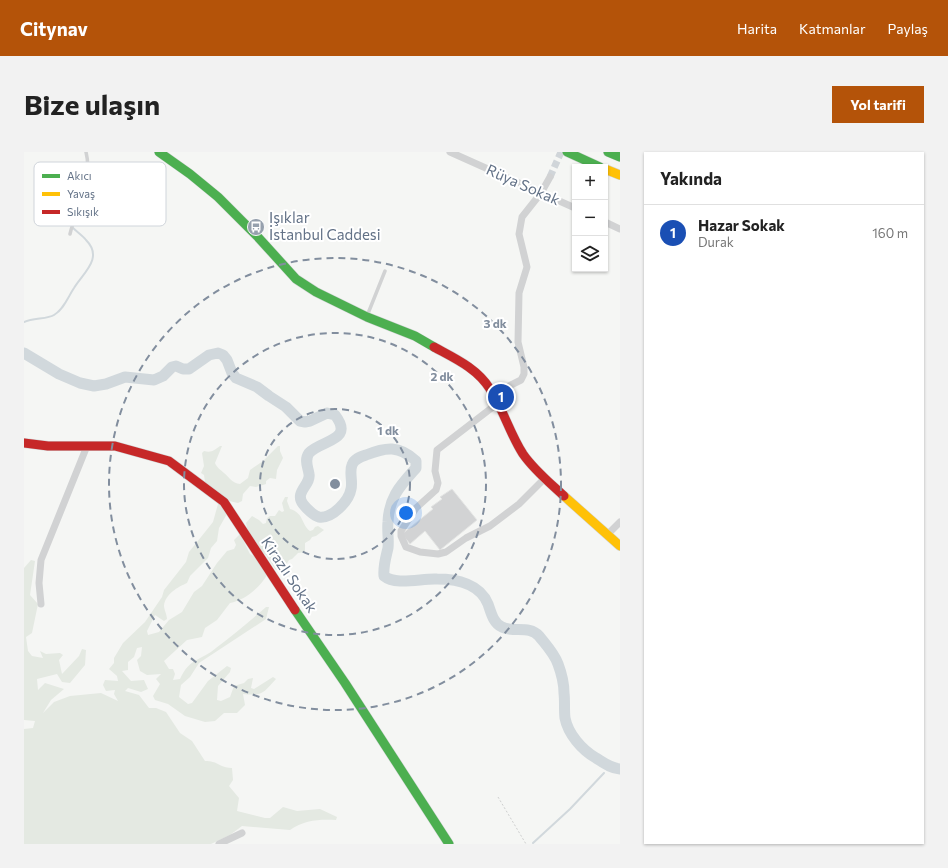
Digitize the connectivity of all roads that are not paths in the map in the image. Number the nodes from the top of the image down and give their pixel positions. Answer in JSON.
{"nodes":[{"id":1,"x":86,"y":152,"type":"edge"},
{"id":2,"x":159,"y":152,"type":"edge"},
{"id":3,"x":450,"y":152,"type":"edge"},
{"id":4,"x":567,"y":152,"type":"edge"},
{"id":5,"x":608,"y":152,"type":"edge"},
{"id":6,"x":620,"y":157,"type":"edge"},
{"id":7,"x":88,"y":162,"type":"edge"},
{"id":8,"x":593,"y":164,"type":"edge"},
{"id":9,"x":608,"y":170,"type":"edge"},
{"id":10,"x":620,"y":175,"type":"edge"},
{"id":11,"x":550,"y":177,"type":"tunnel mouth"},
{"id":12,"x":541,"y":192,"type":"junction"},
{"id":13,"x":572,"y":207,"type":"edge"},
{"id":14,"x":608,"y":223,"type":"edge"},
{"id":15,"x":72,"y":226,"type":"edge"},
{"id":16,"x":620,"y":229,"type":"edge"},
{"id":17,"x":70,"y":234,"type":"dead end"},
{"id":18,"x":385,"y":271,"type":"dead end"},
{"id":19,"x":367,"y":317,"type":"junction"},
{"id":20,"x":493,"y":394,"type":"junction"},
{"id":21,"x":498,"y":403,"type":"junction"},
{"id":22,"x":24,"y":443,"type":"edge"},
{"id":23,"x":87,"y":446,"type":"junction"},
{"id":24,"x":545,"y":478,"type":"junction"},
{"id":25,"x":620,"y":522,"type":"edge"},
{"id":26,"x":608,"y":534,"type":"junction"},
{"id":27,"x":620,"y":546,"type":"edge"},
{"id":28,"x":41,"y":604,"type":"dead end"},
{"id":29,"x":242,"y":832,"type":"dead end"},
{"id":30,"x":219,"y":844,"type":"edge"},
{"id":31,"x":449,"y":844,"type":"edge"}],
"edges":[{"from":1,"to":7,"type":"lane"},
{"from":2,"to":19,"type":"main road"},
{"from":3,"to":12,"type":"street","name":"Rüya Sokak"},
{"from":4,"to":8,"type":"main road"},
{"from":5,"to":6,"type":"main road"},
{"from":9,"to":10,"type":"main road"},
{"from":11,"to":12,"type":"street"},
{"from":12,"to":13,"type":"street","name":"Rüya Sokak"},
{"from":12,"to":20,"type":"street"},
{"from":14,"to":16,"type":"street"},
{"from":15,"to":17,"type":"lane"},
{"from":18,"to":19,"type":"lane"},
{"from":19,"to":20,"type":"main road"},
{"from":20,"to":21,"type":"main road"},
{"from":21,"to":24,"type":"main road"},
{"from":21,"to":24,"type":"street"},
{"from":22,"to":23,"type":"main road","name":"Kirazlı Sokak"},
{"from":23,"to":28,"type":"street"},
{"from":23,"to":31,"type":"main road","name":"Kirazlı Sokak"},
{"from":24,"to":26,"type":"main road"},
{"from":25,"to":26,"type":"street"},
{"from":26,"to":27,"type":"main road"},
{"from":29,"to":30,"type":"street"}]}
